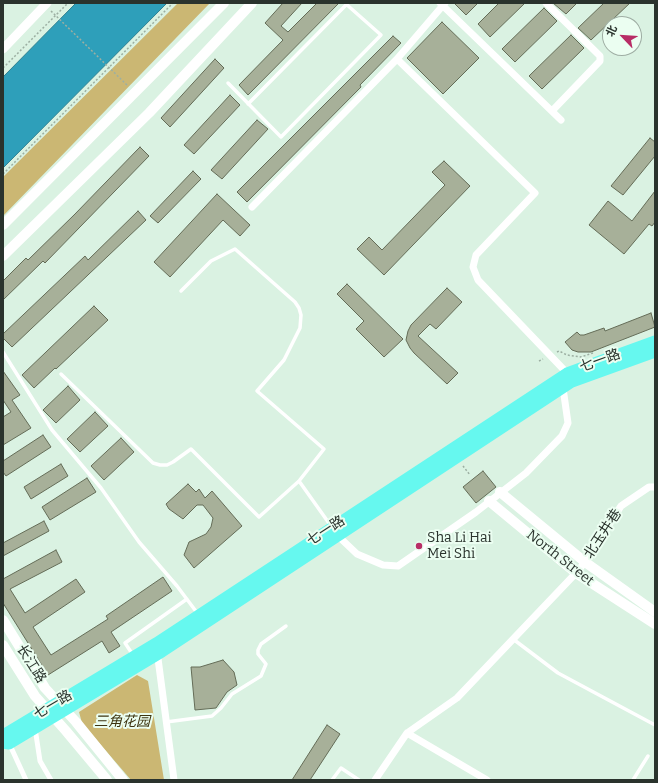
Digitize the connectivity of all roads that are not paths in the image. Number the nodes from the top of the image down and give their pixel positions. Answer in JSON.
{"nodes":[{"id":1,"x":47,"y":3,"type":"edge"},
{"id":2,"x":224,"y":3,"type":"edge"},
{"id":3,"x":252,"y":3,"type":"edge"},
{"id":4,"x":546,"y":3,"type":"edge"},
{"id":5,"x":347,"y":4,"type":"edge"},
{"id":6,"x":442,"y":4,"type":"edge"},
{"id":7,"x":3,"y":49,"type":"edge"},
{"id":8,"x":397,"y":59,"type":"junction"},
{"id":9,"x":228,"y":83,"type":"dead end"},
{"id":10,"x":248,"y":104,"type":"junction"},
{"id":11,"x":552,"y":111,"type":"junction"},
{"id":12,"x":561,"y":120,"type":"dead end"},
{"id":13,"x":252,"y":207,"type":"dead end"},
{"id":14,"x":3,"y":226,"type":"edge"},
{"id":15,"x":3,"y":256,"type":"edge"},
{"id":16,"x":181,"y":291,"type":"dead end"},
{"id":17,"x":655,"y":341,"type":"edge"},
{"id":18,"x":3,"y":352,"type":"edge"},
{"id":19,"x":655,"y":352,"type":"edge"},
{"id":20,"x":567,"y":373,"type":"junction"},
{"id":21,"x":61,"y":374,"type":"dead end"},
{"id":22,"x":563,"y":388,"type":"junction"},
{"id":23,"x":299,"y":481,"type":"junction"},
{"id":24,"x":655,"y":487,"type":"edge"},
{"id":25,"x":500,"y":492,"type":"junction"},
{"id":26,"x":489,"y":501,"type":"junction"},
{"id":27,"x":332,"y":527,"type":"junction"},
{"id":28,"x":338,"y":536,"type":"junction"},
{"id":29,"x":585,"y":562,"type":"junction"},
{"id":30,"x":576,"y":573,"type":"junction"},
{"id":31,"x":187,"y":600,"type":"junction"},
{"id":32,"x":655,"y":612,"type":"edge"},
{"id":33,"x":199,"y":615,"type":"junction"},
{"id":34,"x":3,"y":620,"type":"edge"},
{"id":35,"x":655,"y":624,"type":"edge"},
{"id":36,"x":286,"y":626,"type":"dead end"},
{"id":37,"x":513,"y":639,"type":"junction"},
{"id":38,"x":156,"y":643,"type":"junction"},
{"id":39,"x":3,"y":645,"type":"edge"},
{"id":40,"x":158,"y":654,"type":"junction"},
{"id":41,"x":134,"y":656,"type":"junction"},
{"id":42,"x":62,"y":706,"type":"junction"},
{"id":43,"x":50,"y":713,"type":"junction"},
{"id":44,"x":166,"y":722,"type":"junction"},
{"id":45,"x":655,"y":725,"type":"edge"},
{"id":46,"x":35,"y":728,"type":"junction"},
{"id":47,"x":407,"y":733,"type":"junction"},
{"id":48,"x":4,"y":738,"type":"edge"},
{"id":49,"x":648,"y":756,"type":"dead end"},
{"id":50,"x":26,"y":780,"type":"edge"},
{"id":51,"x":51,"y":780,"type":"edge"},
{"id":52,"x":107,"y":780,"type":"edge"},
{"id":53,"x":124,"y":780,"type":"edge"},
{"id":54,"x":174,"y":780,"type":"edge"},
{"id":55,"x":332,"y":780,"type":"edge"},
{"id":56,"x":359,"y":780,"type":"edge"},
{"id":57,"x":375,"y":780,"type":"edge"},
{"id":58,"x":486,"y":780,"type":"edge"},
{"id":59,"x":633,"y":780,"type":"edge"}],
"edges":[{"from":1,"to":7,"type":"street"},
{"from":2,"to":14,"type":"main road"},
{"from":3,"to":15,"type":"main road"},
{"from":4,"to":11,"type":"street"},
{"from":5,"to":10,"type":"lane"},
{"from":5,"to":10,"type":"lane"},
{"from":6,"to":8,"type":"street"},
{"from":6,"to":11,"type":"street"},
{"from":8,"to":13,"type":"street"},
{"from":8,"to":20,"type":"street"},
{"from":9,"to":10,"type":"lane"},
{"from":11,"to":12,"type":"street"},
{"from":16,"to":23,"type":"lane"},
{"from":17,"to":20,"type":"main road","name":"七一路"},
{"from":18,"to":31,"type":"lane"},
{"from":19,"to":22,"type":"main road","name":"七一路"},
{"from":20,"to":27,"type":"main road","name":"七一路"},
{"from":21,"to":23,"type":"lane"},
{"from":22,"to":25,"type":"street"},
{"from":22,"to":28,"type":"main road","name":"七一路"},
{"from":23,"to":27,"type":"lane"},
{"from":24,"to":29,"type":"street","name":"北玉井巷"},
{"from":25,"to":26,"type":"street"},
{"from":25,"to":29,"type":"main road"},
{"from":26,"to":28,"type":"street"},
{"from":26,"to":30,"type":"main road","name":"North Street"},
{"from":27,"to":28,"type":"street"},
{"from":27,"to":33,"type":"main road","name":"七一路"},
{"from":28,"to":40,"type":"main road","name":"七一路"},
{"from":29,"to":30,"type":"street","name":"北玉井巷"},
{"from":29,"to":32,"type":"main road"},
{"from":30,"to":35,"type":"main road","name":"North Street"},
{"from":30,"to":37,"type":"street","name":"北玉井巷"},
{"from":31,"to":33,"type":"lane"},
{"from":31,"to":41,"type":"lane"},
{"from":33,"to":38,"type":"main road","name":"七一路"},
{"from":34,"to":42,"type":"main road","name":"长江路"},
{"from":36,"to":44,"type":"lane"},
{"from":37,"to":45,"type":"lane"},
{"from":37,"to":47,"type":"street","name":"北玉井巷"},
{"from":38,"to":40,"type":"street"},
{"from":38,"to":41,"type":"main road","name":"七一路"},
{"from":39,"to":43,"type":"main road","name":"长江路"},
{"from":40,"to":42,"type":"main road","name":"七一路"},
{"from":40,"to":44,"type":"street"},
{"from":41,"to":42,"type":"main road","name":"七一路"},
{"from":42,"to":43,"type":"main road","name":"七一路"},
{"from":42,"to":53,"type":"main road","name":"长江路"},
{"from":43,"to":46,"type":"main road","name":"七一路"},
{"from":43,"to":48,"type":"main road","name":"七一路"},
{"from":43,"to":52,"type":"main road","name":"长江路"},
{"from":44,"to":54,"type":"street"},
{"from":46,"to":48,"type":"main road","name":"七一路"},
{"from":46,"to":51,"type":"street"},
{"from":47,"to":57,"type":"street"},
{"from":47,"to":58,"type":"street"},
{"from":48,"to":50,"type":"street"},
{"from":49,"to":59,"type":"lane"},
{"from":55,"to":56,"type":"lane"}]}
